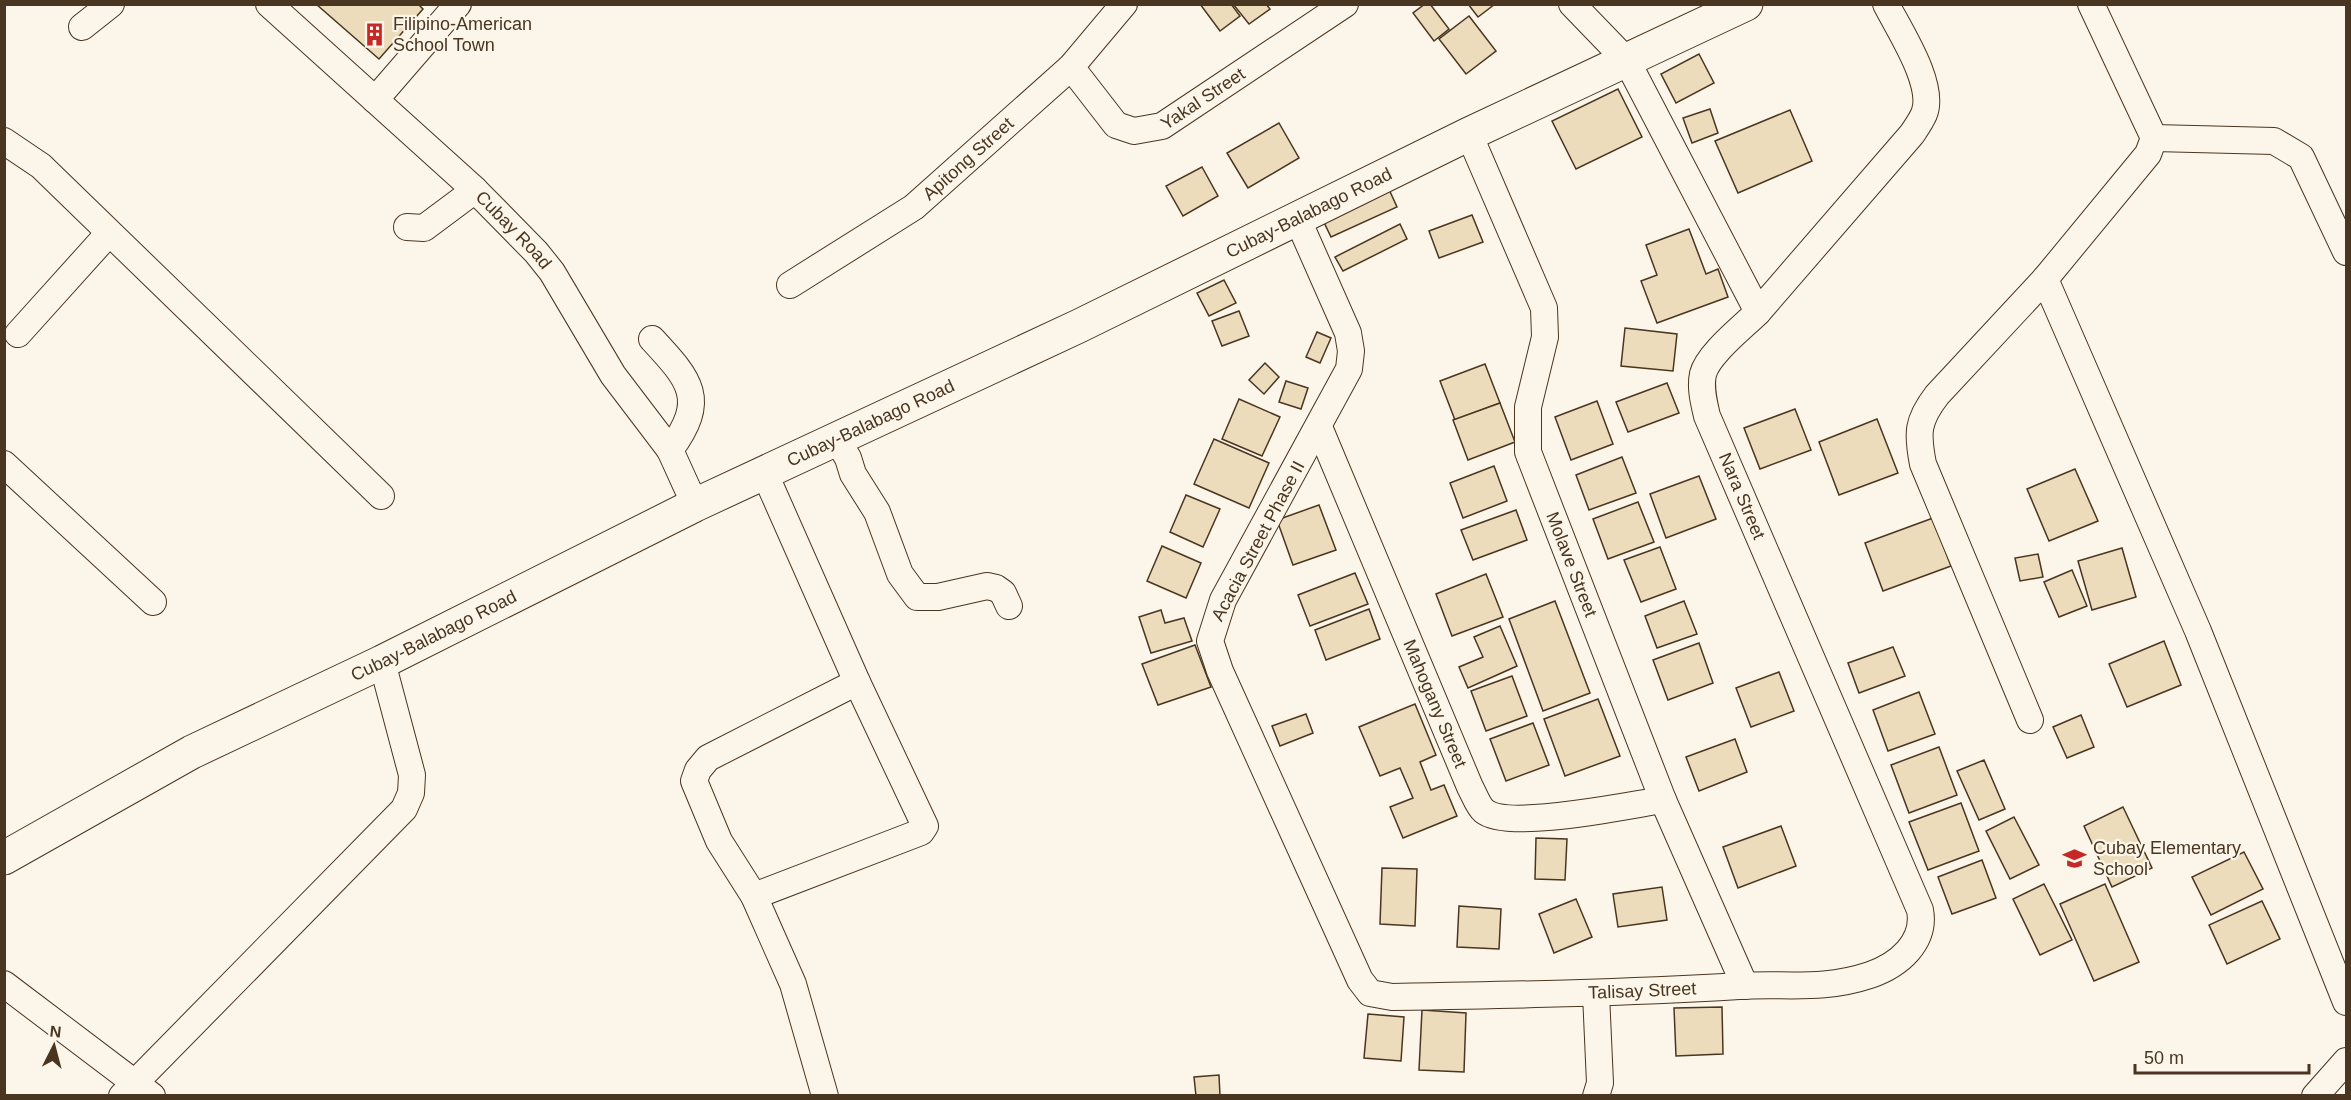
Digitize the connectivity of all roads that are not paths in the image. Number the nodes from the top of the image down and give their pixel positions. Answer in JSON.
{"nodes":[{"id":1,"x":111,"y":4,"type":"edge"},
{"id":2,"x":269,"y":4,"type":"edge"},
{"id":3,"x":458,"y":4,"type":"edge"},
{"id":4,"x":1124,"y":4,"type":"edge"},
{"id":5,"x":1345,"y":4,"type":"edge"},
{"id":6,"x":1572,"y":4,"type":"edge"},
{"id":7,"x":1746,"y":4,"type":"edge"},
{"id":8,"x":1886,"y":4,"type":"edge"},
{"id":9,"x":2091,"y":4,"type":"edge"},
{"id":10,"x":82,"y":27,"type":"dead end"},
{"id":11,"x":1627,"y":61,"type":"junction"},
{"id":12,"x":1071,"y":67,"type":"junction"},
{"id":13,"x":375,"y":100,"type":"junction"},
{"id":14,"x":1470,"y":134,"type":"junction"},
{"id":15,"x":2154,"y":138,"type":"junction"},
{"id":16,"x":4,"y":141,"type":"edge"},
{"id":17,"x":475,"y":190,"type":"junction"},
{"id":18,"x":1298,"y":220,"type":"junction"},
{"id":19,"x":407,"y":226,"type":"dead end"},
{"id":20,"x":109,"y":233,"type":"junction"},
{"id":21,"x":2346,"y":252,"type":"edge"},
{"id":22,"x":2045,"y":279,"type":"junction"},
{"id":23,"x":790,"y":285,"type":"dead end"},
{"id":24,"x":1758,"y":312,"type":"junction"},
{"id":25,"x":18,"y":334,"type":"dead end"},
{"id":26,"x":652,"y":339,"type":"dead end"},
{"id":27,"x":1319,"y":427,"type":"junction"},
{"id":28,"x":836,"y":438,"type":"junction"},
{"id":29,"x":670,"y":450,"type":"junction"},
{"id":30,"x":4,"y":464,"type":"edge"},
{"id":31,"x":765,"y":474,"type":"junction"},
{"id":32,"x":381,"y":496,"type":"dead end"},
{"id":33,"x":695,"y":505,"type":"junction"},
{"id":34,"x":153,"y":602,"type":"dead end"},
{"id":35,"x":1009,"y":606,"type":"dead end"},
{"id":36,"x":382,"y":662,"type":"junction"},
{"id":37,"x":857,"y":682,"type":"junction"},
{"id":38,"x":2030,"y":720,"type":"dead end"},
{"id":39,"x":1663,"y":800,"type":"junction"},
{"id":40,"x":4,"y":858,"type":"edge"},
{"id":41,"x":754,"y":896,"type":"junction"},
{"id":42,"x":1910,"y":951,"type":"joint"},
{"id":43,"x":1745,"y":986,"type":"junction"},
{"id":44,"x":6,"y":988,"type":"edge"},
{"id":45,"x":1370,"y":993,"type":"joint"},
{"id":46,"x":1596,"y":994,"type":"junction"},
{"id":47,"x":2346,"y":1002,"type":"edge"},
{"id":48,"x":2346,"y":1060,"type":"edge"},
{"id":49,"x":136,"y":1091,"type":"edge"},
{"id":50,"x":825,"y":1095,"type":"edge"},
{"id":51,"x":1596,"y":1095,"type":"edge"},
{"id":52,"x":2314,"y":1095,"type":"edge"}],
"edges":[{"from":1,"to":10,"type":"street"},
{"from":2,"to":13,"type":"street","name":"Cubay Road"},
{"from":3,"to":13,"type":"street"},
{"from":4,"to":12,"type":"street","name":"Apitong Street"},
{"from":5,"to":12,"type":"street","name":"Yakal Street"},
{"from":6,"to":11,"type":"street"},
{"from":7,"to":11,"type":"main road","name":"Cubay-Balabago Road"},
{"from":8,"to":24,"type":"street","name":"Nara Street"},
{"from":9,"to":15,"type":"street"},
{"from":11,"to":14,"type":"main road","name":"Cubay-Balabago Road"},
{"from":11,"to":24,"type":"street"},
{"from":12,"to":23,"type":"street","name":"Apitong Street"},
{"from":13,"to":17,"type":"street","name":"Cubay Road"},
{"from":14,"to":18,"type":"main road","name":"Cubay-Balabago Road"},
{"from":14,"to":39,"type":"street","name":"Molave Street"},
{"from":15,"to":21,"type":"street"},
{"from":15,"to":22,"type":"street"},
{"from":16,"to":20,"type":"street"},
{"from":17,"to":19,"type":"street"},
{"from":17,"to":29,"type":"street","name":"Cubay Road"},
{"from":18,"to":27,"type":"street","name":"Acacia Street Phase II"},
{"from":18,"to":28,"type":"main road","name":"Cubay-Balabago Road"},
{"from":20,"to":25,"type":"street"},
{"from":20,"to":32,"type":"street"},
{"from":22,"to":38,"type":"street"},
{"from":22,"to":47,"type":"street"},
{"from":24,"to":42,"type":"street","name":"Nara Street"},
{"from":26,"to":29,"type":"street"},
{"from":27,"to":39,"type":"street","name":"Mahogany Street"},
{"from":27,"to":45,"type":"street","name":"Acacia Street Phase II"},
{"from":28,"to":31,"type":"main road","name":"Cubay-Balabago Road"},
{"from":28,"to":35,"type":"street"},
{"from":29,"to":33,"type":"street","name":"Cubay Road"},
{"from":30,"to":34,"type":"street"},
{"from":31,"to":33,"type":"main road","name":"Cubay-Balabago Road"},
{"from":31,"to":37,"type":"street"},
{"from":33,"to":36,"type":"main road","name":"Cubay-Balabago Road"},
{"from":36,"to":40,"type":"main road","name":"Cubay-Balabago Road"},
{"from":36,"to":49,"type":"street"},
{"from":37,"to":41,"type":"street"},
{"from":37,"to":41,"type":"street"},
{"from":39,"to":43,"type":"street","name":"Molave Street"},
{"from":41,"to":50,"type":"street"},
{"from":42,"to":43,"type":"street","name":"Talisay Street"},
{"from":43,"to":46,"type":"street","name":"Talisay Street"},
{"from":44,"to":49,"type":"street"},
{"from":45,"to":46,"type":"street","name":"Talisay Street"},
{"from":46,"to":51,"type":"street"},
{"from":48,"to":52,"type":"street"}]}
